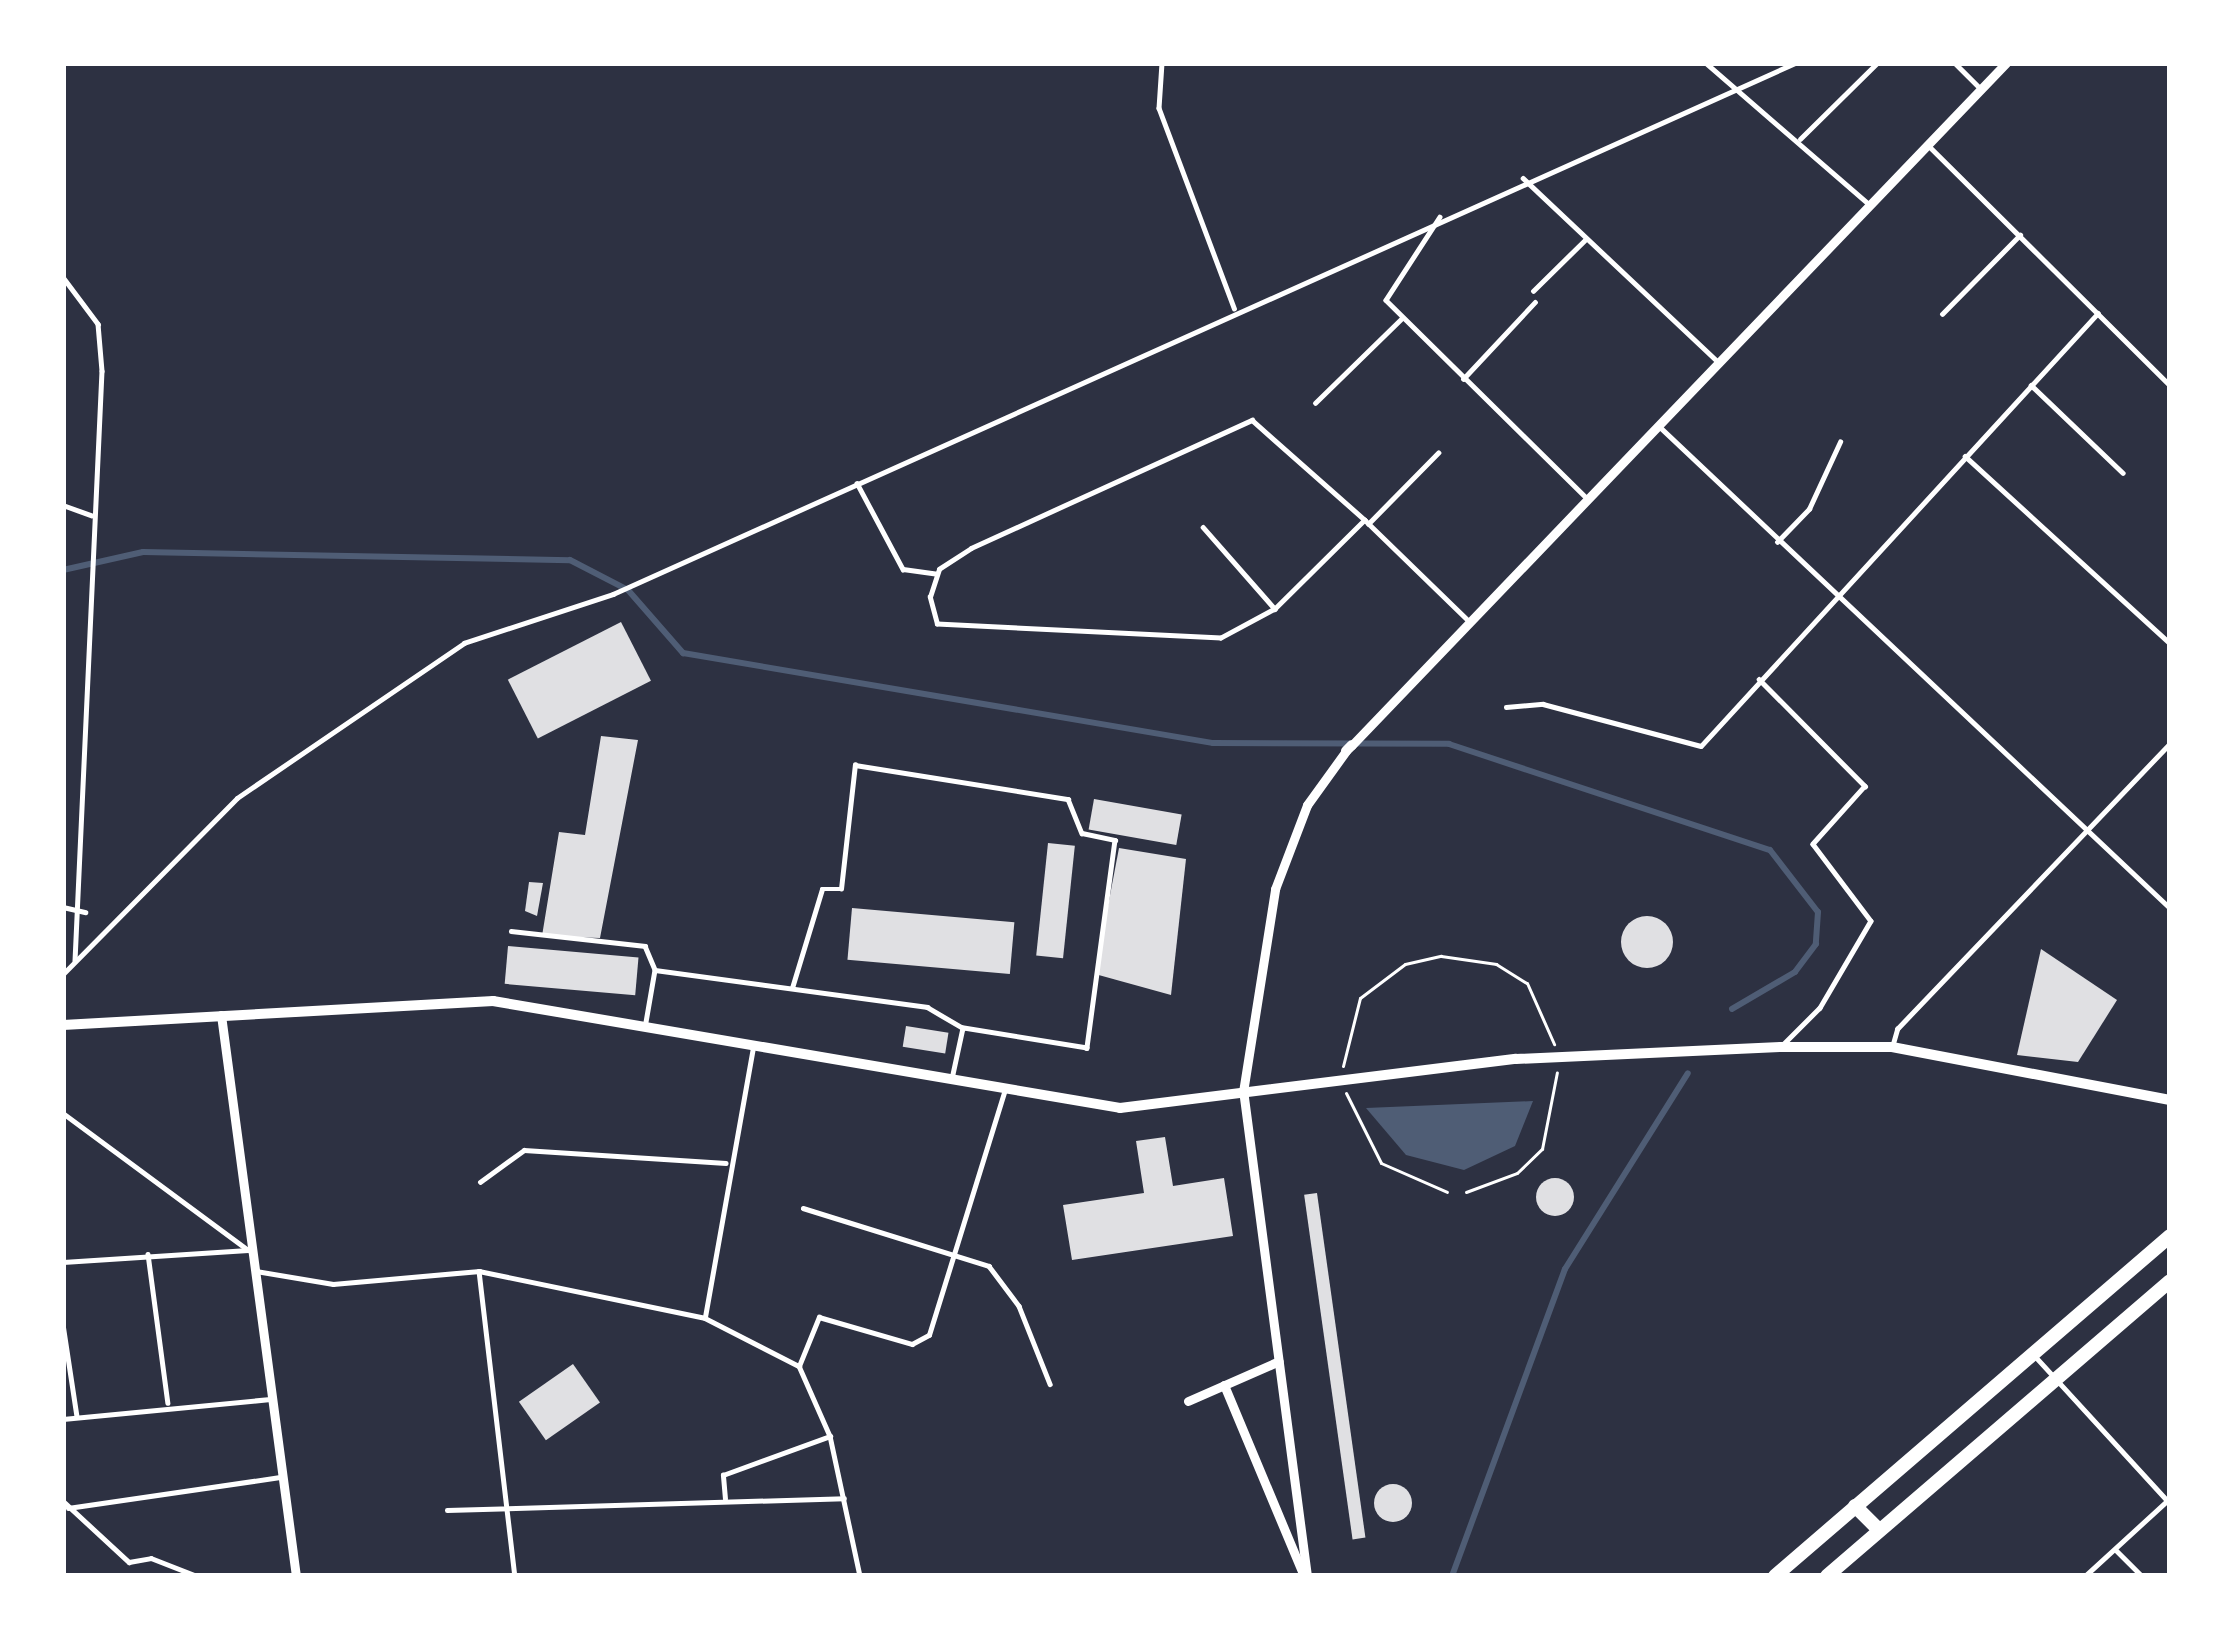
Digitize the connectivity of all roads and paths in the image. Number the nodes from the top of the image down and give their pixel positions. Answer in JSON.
{"nodes":[{"id":1,"x":1162,"y":63,"type":"edge"},
{"id":2,"x":1706,"y":63,"type":"edge"},
{"id":3,"x":1796,"y":63,"type":"edge"},
{"id":4,"x":1877,"y":63,"type":"edge"},
{"id":5,"x":1955,"y":63,"type":"edge"},
{"id":6,"x":2006,"y":63,"type":"edge"},
{"id":7,"x":1981,"y":88,"type":"junction"},
{"id":8,"x":1733,"y":89,"type":"junction"},
{"id":9,"x":1798,"y":140,"type":"junction"},
{"id":10,"x":1928,"y":144,"type":"junction"},
{"id":11,"x":1523,"y":178,"type":"junction"},
{"id":12,"x":1869,"y":205,"type":"junction"},
{"id":13,"x":1443,"y":213,"type":"junction"},
{"id":14,"x":2020,"y":235,"type":"junction"},
{"id":15,"x":1586,"y":239,"type":"junction"},
{"id":16,"x":63,"y":277,"type":"edge"},
{"id":17,"x":1534,"y":291,"type":"dead end"},
{"id":18,"x":1535,"y":302,"type":"dead end"},
{"id":19,"x":1234,"y":308,"type":"junction"},
{"id":20,"x":2098,"y":313,"type":"junction"},
{"id":21,"x":1942,"y":314,"type":"dead end"},
{"id":22,"x":1400,"y":319,"type":"junction"},
{"id":23,"x":1720,"y":363,"type":"junction"},
{"id":24,"x":1463,"y":379,"type":"junction"},
{"id":25,"x":2032,"y":385,"type":"junction"},
{"id":26,"x":2170,"y":385,"type":"edge"},
{"id":27,"x":1315,"y":403,"type":"dead end"},
{"id":28,"x":1661,"y":428,"type":"junction"},
{"id":29,"x":1840,"y":442,"type":"dead end"},
{"id":30,"x":1438,"y":453,"type":"dead end"},
{"id":31,"x":1965,"y":456,"type":"junction"},
{"id":32,"x":2123,"y":473,"type":"dead end"},
{"id":33,"x":857,"y":483,"type":"junction"},
{"id":34,"x":1590,"y":501,"type":"junction"},
{"id":35,"x":63,"y":505,"type":"edge"},
{"id":36,"x":92,"y":515,"type":"junction"},
{"id":37,"x":1366,"y":522,"type":"junction"},
{"id":38,"x":1203,"y":527,"type":"dead end"},
{"id":39,"x":1778,"y":542,"type":"junction"},
{"id":40,"x":937,"y":574,"type":"junction"},
{"id":41,"x":1833,"y":596,"type":"junction"},
{"id":42,"x":1275,"y":609,"type":"junction"},
{"id":43,"x":1472,"y":623,"type":"junction"},
{"id":44,"x":2170,"y":644,"type":"edge"},
{"id":45,"x":1759,"y":679,"type":"junction"},
{"id":46,"x":1506,"y":707,"type":"dead end"},
{"id":47,"x":2170,"y":742,"type":"edge"},
{"id":48,"x":2089,"y":831,"type":"junction"},
{"id":49,"x":63,"y":908,"type":"edge"},
{"id":50,"x":2170,"y":908,"type":"edge"},
{"id":51,"x":85,"y":912,"type":"junction"},
{"id":52,"x":511,"y":931,"type":"dead end"},
{"id":53,"x":74,"y":964,"type":"junction"},
{"id":54,"x":655,"y":970,"type":"junction"},
{"id":55,"x":63,"y":974,"type":"edge"},
{"id":56,"x":792,"y":988,"type":"junction"},
{"id":57,"x":221,"y":1015,"type":"junction"},
{"id":58,"x":646,"y":1023,"type":"junction"},
{"id":59,"x":63,"y":1025,"type":"edge"},
{"id":60,"x":963,"y":1028,"type":"junction"},
{"id":61,"x":753,"y":1046,"type":"junction"},
{"id":62,"x":1781,"y":1047,"type":"junction"},
{"id":63,"x":1892,"y":1047,"type":"junction"},
{"id":64,"x":952,"y":1079,"type":"junction"},
{"id":65,"x":1005,"y":1089,"type":"junction"},
{"id":66,"x":1243,"y":1092,"type":"junction"},
{"id":67,"x":2170,"y":1100,"type":"edge"},
{"id":68,"x":63,"y":1113,"type":"edge"},
{"id":69,"x":726,"y":1163,"type":"junction"},
{"id":70,"x":480,"y":1182,"type":"dead end"},
{"id":71,"x":803,"y":1208,"type":"dead end"},
{"id":72,"x":2170,"y":1236,"type":"edge"},
{"id":73,"x":248,"y":1250,"type":"junction"},
{"id":74,"x":954,"y":1250,"type":"junction"},
{"id":75,"x":148,"y":1254,"type":"junction"},
{"id":76,"x":63,"y":1262,"type":"edge"},
{"id":77,"x":251,"y":1270,"type":"junction"},
{"id":78,"x":479,"y":1270,"type":"junction"},
{"id":79,"x":2170,"y":1281,"type":"edge"},
{"id":80,"x":705,"y":1318,"type":"junction"},
{"id":81,"x":63,"y":1324,"type":"edge"},
{"id":82,"x":2033,"y":1354,"type":"junction"},
{"id":83,"x":1279,"y":1361,"type":"junction"},
{"id":84,"x":799,"y":1366,"type":"junction"},
{"id":85,"x":2055,"y":1378,"type":"junction"},
{"id":86,"x":1050,"y":1384,"type":"dead end"},
{"id":87,"x":1224,"y":1385,"type":"junction"},
{"id":88,"x":270,"y":1399,"type":"junction"},
{"id":89,"x":1188,"y":1401,"type":"dead end"},
{"id":90,"x":168,"y":1406,"type":"junction"},
{"id":91,"x":77,"y":1417,"type":"junction"},
{"id":92,"x":63,"y":1419,"type":"edge"},
{"id":93,"x":830,"y":1436,"type":"junction"},
{"id":94,"x":280,"y":1477,"type":"junction"},
{"id":95,"x":844,"y":1498,"type":"junction"},
{"id":96,"x":2169,"y":1500,"type":"edge"},
{"id":97,"x":63,"y":1501,"type":"edge"},
{"id":98,"x":725,"y":1502,"type":"junction"},
{"id":99,"x":1855,"y":1506,"type":"junction"},
{"id":100,"x":68,"y":1508,"type":"junction"},
{"id":101,"x":505,"y":1509,"type":"junction"},
{"id":102,"x":447,"y":1510,"type":"dead end"},
{"id":103,"x":1880,"y":1530,"type":"junction"},
{"id":104,"x":2116,"y":1550,"type":"junction"},
{"id":105,"x":197,"y":1576,"type":"edge"},
{"id":106,"x":296,"y":1576,"type":"edge"},
{"id":107,"x":514,"y":1576,"type":"edge"},
{"id":108,"x":860,"y":1576,"type":"edge"},
{"id":109,"x":1306,"y":1576,"type":"edge"},
{"id":110,"x":1775,"y":1576,"type":"edge"},
{"id":111,"x":1827,"y":1576,"type":"edge"},
{"id":112,"x":2085,"y":1576,"type":"edge"},
{"id":113,"x":2142,"y":1576,"type":"edge"}],
"edges":[{"from":1,"to":19,"type":"lane"},
{"from":2,"to":8,"type":"lane"},
{"from":3,"to":8,"type":"lane"},
{"from":4,"to":9,"type":"lane"},
{"from":5,"to":7,"type":"lane"},
{"from":6,"to":7,"type":"street"},
{"from":7,"to":10,"type":"street"},
{"from":8,"to":9,"type":"lane"},
{"from":8,"to":11,"type":"lane"},
{"from":9,"to":12,"type":"lane"},
{"from":10,"to":12,"type":"street"},
{"from":10,"to":14,"type":"lane"},
{"from":11,"to":13,"type":"lane"},
{"from":11,"to":15,"type":"lane"},
{"from":12,"to":23,"type":"street"},
{"from":13,"to":19,"type":"lane"},
{"from":13,"to":22,"type":"lane"},
{"from":14,"to":20,"type":"lane"},
{"from":14,"to":21,"type":"lane"},
{"from":15,"to":17,"type":"lane"},
{"from":15,"to":23,"type":"lane"},
{"from":16,"to":36,"type":"lane"},
{"from":18,"to":24,"type":"lane"},
{"from":19,"to":33,"type":"lane"},
{"from":20,"to":25,"type":"lane"},
{"from":20,"to":26,"type":"lane"},
{"from":22,"to":24,"type":"lane"},
{"from":22,"to":27,"type":"lane"},
{"from":23,"to":28,"type":"street"},
{"from":24,"to":34,"type":"lane"},
{"from":25,"to":31,"type":"lane"},
{"from":25,"to":32,"type":"lane"},
{"from":28,"to":34,"type":"street"},
{"from":28,"to":39,"type":"lane"},
{"from":29,"to":39,"type":"lane"},
{"from":30,"to":37,"type":"lane"},
{"from":31,"to":41,"type":"lane"},
{"from":31,"to":44,"type":"lane"},
{"from":33,"to":40,"type":"lane"},
{"from":33,"to":53,"type":"lane"},
{"from":34,"to":43,"type":"street"},
{"from":35,"to":36,"type":"lane"},
{"from":36,"to":51,"type":"lane"},
{"from":37,"to":40,"type":"lane"},
{"from":37,"to":42,"type":"lane"},
{"from":37,"to":43,"type":"lane"},
{"from":38,"to":42,"type":"lane"},
{"from":39,"to":41,"type":"lane"},
{"from":40,"to":42,"type":"lane"},
{"from":41,"to":45,"type":"lane"},
{"from":41,"to":48,"type":"lane"},
{"from":43,"to":66,"type":"street"},
{"from":45,"to":46,"type":"lane"},
{"from":45,"to":62,"type":"lane"},
{"from":47,"to":48,"type":"lane"},
{"from":48,"to":50,"type":"lane"},
{"from":48,"to":63,"type":"lane"},
{"from":49,"to":51,"type":"lane"},
{"from":51,"to":53,"type":"lane"},
{"from":52,"to":54,"type":"lane"},
{"from":53,"to":55,"type":"lane"},
{"from":54,"to":56,"type":"lane"},
{"from":54,"to":58,"type":"lane"},
{"from":56,"to":60,"type":"lane"},
{"from":56,"to":60,"type":"lane"},
{"from":57,"to":58,"type":"street"},
{"from":57,"to":59,"type":"street"},
{"from":57,"to":73,"type":"street"},
{"from":58,"to":61,"type":"street"},
{"from":60,"to":64,"type":"lane"},
{"from":61,"to":64,"type":"street"},
{"from":61,"to":69,"type":"lane"},
{"from":62,"to":63,"type":"street"},
{"from":62,"to":66,"type":"street"},
{"from":63,"to":67,"type":"street"},
{"from":64,"to":65,"type":"street"},
{"from":65,"to":66,"type":"street"},
{"from":65,"to":74,"type":"lane"},
{"from":66,"to":83,"type":"street"},
{"from":68,"to":73,"type":"lane"},
{"from":69,"to":70,"type":"lane"},
{"from":69,"to":80,"type":"lane"},
{"from":71,"to":74,"type":"lane"},
{"from":72,"to":82,"type":"main road"},
{"from":73,"to":75,"type":"lane"},
{"from":73,"to":77,"type":"street"},
{"from":74,"to":84,"type":"lane"},
{"from":74,"to":86,"type":"lane"},
{"from":75,"to":76,"type":"lane"},
{"from":75,"to":90,"type":"lane"},
{"from":77,"to":78,"type":"lane"},
{"from":77,"to":88,"type":"street"},
{"from":78,"to":80,"type":"lane"},
{"from":78,"to":101,"type":"lane"},
{"from":79,"to":85,"type":"main road"},
{"from":80,"to":84,"type":"lane"},
{"from":81,"to":91,"type":"lane"},
{"from":82,"to":85,"type":"lane"},
{"from":82,"to":99,"type":"main road"},
{"from":83,"to":87,"type":"street"},
{"from":83,"to":109,"type":"street"},
{"from":84,"to":93,"type":"lane"},
{"from":85,"to":96,"type":"lane"},
{"from":85,"to":103,"type":"main road"},
{"from":87,"to":89,"type":"street"},
{"from":87,"to":109,"type":"street"},
{"from":88,"to":90,"type":"lane"},
{"from":88,"to":94,"type":"street"},
{"from":90,"to":91,"type":"lane"},
{"from":91,"to":92,"type":"lane"},
{"from":93,"to":95,"type":"lane"},
{"from":93,"to":98,"type":"lane"},
{"from":94,"to":100,"type":"lane"},
{"from":94,"to":106,"type":"street"},
{"from":95,"to":98,"type":"lane"},
{"from":95,"to":108,"type":"lane"},
{"from":96,"to":104,"type":"lane"},
{"from":97,"to":100,"type":"lane"},
{"from":98,"to":101,"type":"lane"},
{"from":99,"to":103,"type":"main road"},
{"from":99,"to":110,"type":"main road"},
{"from":100,"to":105,"type":"lane"},
{"from":101,"to":102,"type":"lane"},
{"from":101,"to":107,"type":"lane"},
{"from":103,"to":111,"type":"main road"},
{"from":104,"to":112,"type":"lane"},
{"from":104,"to":113,"type":"lane"}]}
